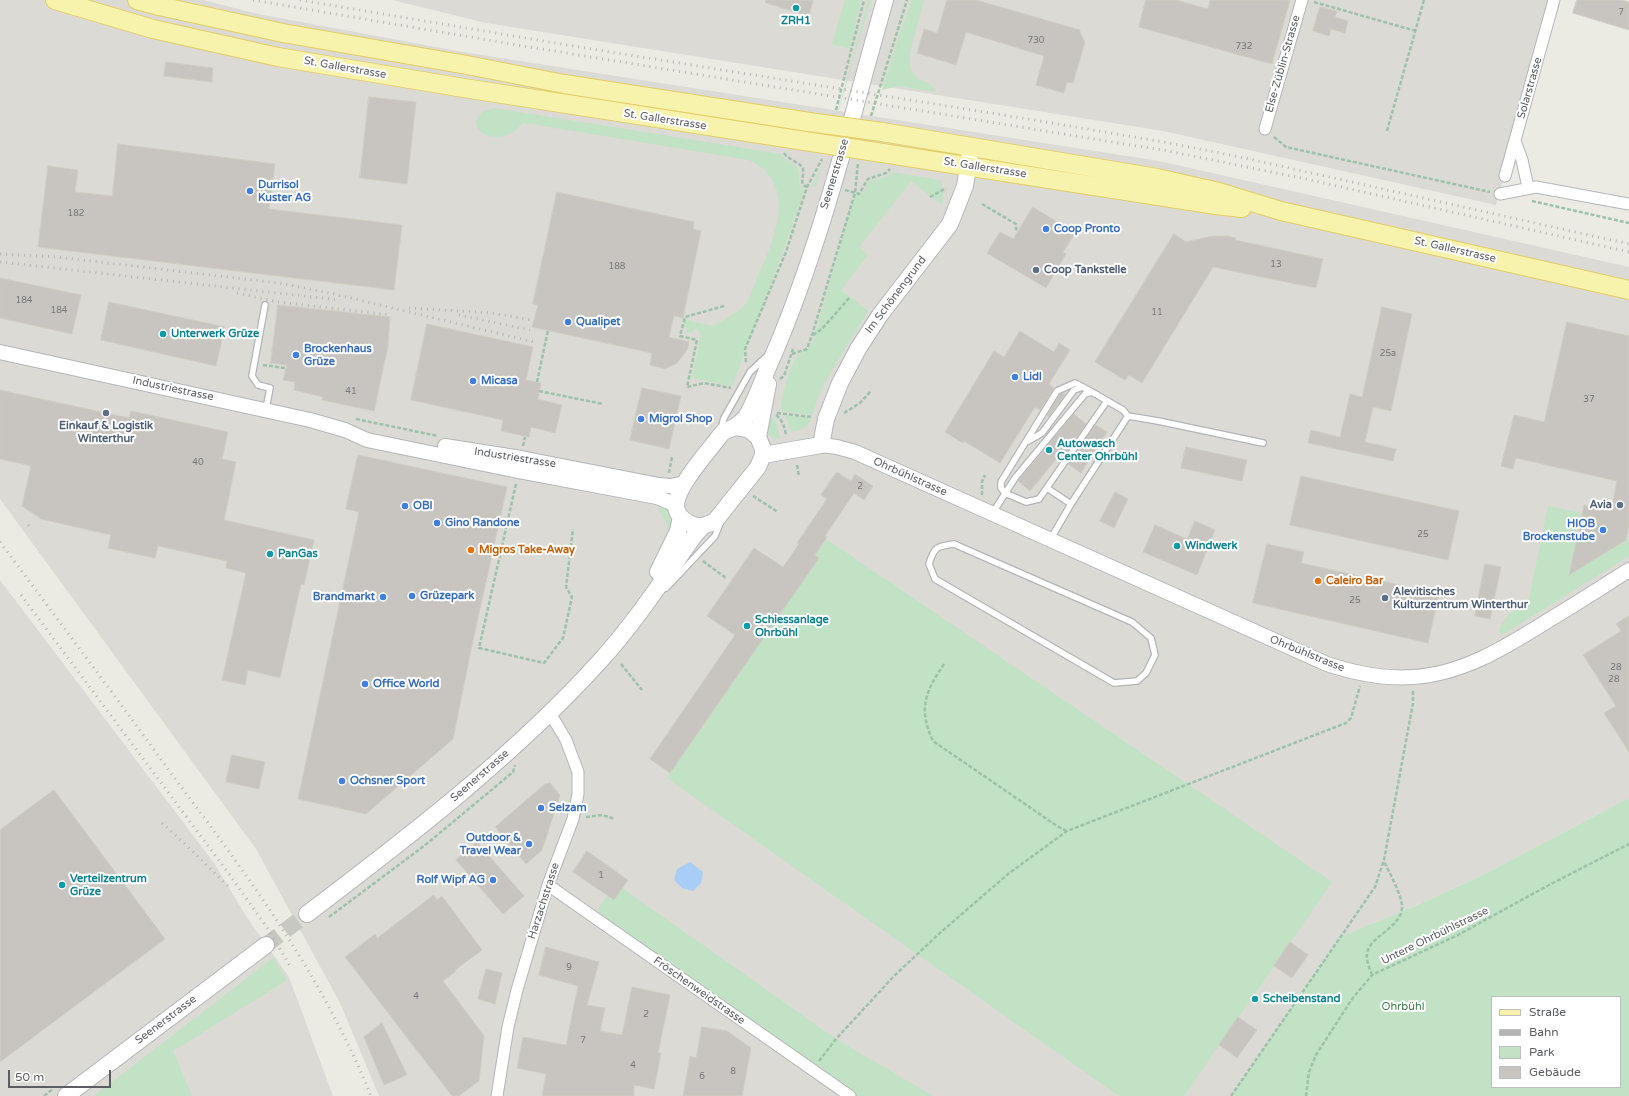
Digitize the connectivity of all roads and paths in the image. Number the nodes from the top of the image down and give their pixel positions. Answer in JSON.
{"nodes":[{"id":1,"x":54,"y":0,"type":"edge"},
{"id":2,"x":137,"y":0,"type":"edge"},
{"id":3,"x":864,"y":0,"type":"edge"},
{"id":4,"x":885,"y":0,"type":"edge"},
{"id":5,"x":907,"y":0,"type":"edge"},
{"id":6,"x":1302,"y":0,"type":"edge"},
{"id":7,"x":1308,"y":0,"type":"edge"},
{"id":8,"x":1424,"y":0,"type":"edge"},
{"id":9,"x":1554,"y":0,"type":"edge"},
{"id":10,"x":1416,"y":31,"type":"junction"},
{"id":11,"x":834,"y":115,"type":"dead end"},
{"id":12,"x":876,"y":126,"type":"junction"},
{"id":13,"x":1265,"y":129,"type":"joint"},
{"id":14,"x":1387,"y":131,"type":"dead end"},
{"id":15,"x":1514,"y":141,"type":"junction"},
{"id":16,"x":971,"y":147,"type":"junction"},
{"id":17,"x":783,"y":150,"type":"dead end"},
{"id":18,"x":824,"y":152,"type":"dead end"},
{"id":19,"x":868,"y":154,"type":"junction"},
{"id":20,"x":968,"y":166,"type":"junction"},
{"id":21,"x":890,"y":169,"type":"dead end"},
{"id":22,"x":1505,"y":176,"type":"dead end"},
{"id":23,"x":807,"y":187,"type":"junction"},
{"id":24,"x":1528,"y":187,"type":"junction"},
{"id":25,"x":946,"y":188,"type":"dead end"},
{"id":26,"x":851,"y":192,"type":"dead end"},
{"id":27,"x":855,"y":193,"type":"junction"},
{"id":28,"x":1500,"y":194,"type":"joint"},
{"id":29,"x":930,"y":197,"type":"dead end"},
{"id":30,"x":1530,"y":201,"type":"dead end"},
{"id":31,"x":982,"y":204,"type":"dead end"},
{"id":32,"x":1629,"y":204,"type":"edge"},
{"id":33,"x":1281,"y":212,"type":"junction"},
{"id":34,"x":1629,"y":223,"type":"edge"},
{"id":35,"x":1019,"y":230,"type":"dead end"},
{"id":36,"x":1629,"y":290,"type":"edge"},
{"id":37,"x":850,"y":297,"type":"dead end"},
{"id":38,"x":265,"y":305,"type":"dead end"},
{"id":39,"x":724,"y":306,"type":"dead end"},
{"id":40,"x":548,"y":330,"type":"dead end"},
{"id":41,"x":812,"y":336,"type":"junction"},
{"id":42,"x":777,"y":346,"type":"junction"},
{"id":43,"x":0,"y":352,"type":"edge"},
{"id":44,"x":254,"y":363,"type":"junction"},
{"id":45,"x":746,"y":364,"type":"dead end"},
{"id":46,"x":285,"y":368,"type":"dead end"},
{"id":47,"x":784,"y":376,"type":"dead end"},
{"id":48,"x":537,"y":382,"type":"dead end"},
{"id":49,"x":1083,"y":387,"type":"junction"},
{"id":50,"x":733,"y":389,"type":"dead end"},
{"id":51,"x":539,"y":391,"type":"dead end"},
{"id":52,"x":871,"y":391,"type":"dead end"},
{"id":53,"x":1092,"y":392,"type":"junction"},
{"id":54,"x":1107,"y":401,"type":"junction"},
{"id":55,"x":603,"y":404,"type":"dead end"},
{"id":56,"x":266,"y":410,"type":"junction"},
{"id":57,"x":840,"y":415,"type":"dead end"},
{"id":58,"x":1128,"y":416,"type":"junction"},
{"id":59,"x":814,"y":418,"type":"dead end"},
{"id":60,"x":735,"y":428,"type":"junction"},
{"id":61,"x":345,"y":430,"type":"junction"},
{"id":62,"x":525,"y":436,"type":"dead end"},
{"id":63,"x":786,"y":436,"type":"dead end"},
{"id":64,"x":719,"y":437,"type":"junction"},
{"id":65,"x":758,"y":437,"type":"junction"},
{"id":66,"x":1026,"y":442,"type":"junction"},
{"id":67,"x":1263,"y":443,"type":"dead end"},
{"id":68,"x":821,"y":446,"type":"junction"},
{"id":69,"x":523,"y":449,"type":"dead end"},
{"id":70,"x":763,"y":455,"type":"junction"},
{"id":71,"x":672,"y":457,"type":"dead end"},
{"id":72,"x":803,"y":464,"type":"dead end"},
{"id":73,"x":669,"y":475,"type":"dead end"},
{"id":74,"x":985,"y":475,"type":"dead end"},
{"id":75,"x":799,"y":477,"type":"dead end"},
{"id":76,"x":516,"y":480,"type":"dead end"},
{"id":77,"x":685,"y":482,"type":"junction"},
{"id":78,"x":1046,"y":488,"type":"junction"},
{"id":79,"x":1005,"y":493,"type":"junction"},
{"id":80,"x":752,"y":495,"type":"dead end"},
{"id":81,"x":975,"y":496,"type":"dead end"},
{"id":82,"x":1071,"y":504,"type":"junction"},
{"id":83,"x":725,"y":510,"type":"junction"},
{"id":84,"x":678,"y":511,"type":"junction"},
{"id":85,"x":778,"y":512,"type":"dead end"},
{"id":86,"x":992,"y":514,"type":"junction"},
{"id":87,"x":703,"y":526,"type":"junction"},
{"id":88,"x":573,"y":529,"type":"dead end"},
{"id":89,"x":1050,"y":540,"type":"junction"},
{"id":90,"x":703,"y":560,"type":"dead end"},
{"id":91,"x":929,"y":564,"type":"joint"},
{"id":92,"x":1629,"y":570,"type":"edge"},
{"id":93,"x":726,"y":578,"type":"dead end"},
{"id":94,"x":635,"y":620,"type":"junction"},
{"id":95,"x":621,"y":664,"type":"dead end"},
{"id":96,"x":944,"y":664,"type":"dead end"},
{"id":97,"x":1362,"y":674,"type":"junction"},
{"id":98,"x":1413,"y":677,"type":"junction"},
{"id":99,"x":642,"y":690,"type":"dead end"},
{"id":100,"x":550,"y":713,"type":"junction"},
{"id":101,"x":513,"y":772,"type":"dead end"},
{"id":102,"x":573,"y":819,"type":"junction"},
{"id":103,"x":615,"y":819,"type":"dead end"},
{"id":104,"x":1067,"y":831,"type":"junction"},
{"id":105,"x":1629,"y":844,"type":"edge"},
{"id":106,"x":1384,"y":860,"type":"junction"},
{"id":107,"x":548,"y":885,"type":"junction"},
{"id":108,"x":307,"y":914,"type":"tunnel mouth"},
{"id":109,"x":327,"y":918,"type":"dead end"},
{"id":110,"x":266,"y":945,"type":"tunnel mouth"},
{"id":111,"x":1372,"y":975,"type":"junction"},
{"id":112,"x":812,"y":1070,"type":"junction"},
{"id":113,"x":66,"y":1096,"type":"edge"},
{"id":114,"x":497,"y":1096,"type":"edge"},
{"id":115,"x":850,"y":1096,"type":"edge"},
{"id":116,"x":1231,"y":1096,"type":"edge"},
{"id":117,"x":1306,"y":1096,"type":"edge"}],
"edges":[{"from":1,"to":19,"type":"main road","name":"St. Gallerstrasse","bridge":true},
{"from":2,"to":12,"type":"main road","name":"St. Gallerstrasse","bridge":true},
{"from":3,"to":11,"type":"path"},
{"from":4,"to":42,"type":"main road","name":"Seenerstrasse"},
{"from":5,"to":12,"type":"path"},
{"from":6,"to":13,"type":"street","name":"Else-Züblin-Strasse"},
{"from":7,"to":10,"type":"path"},
{"from":8,"to":10,"type":"path"},
{"from":9,"to":15,"type":"street","name":"Solarstrasse"},
{"from":10,"to":14,"type":"path"},
{"from":12,"to":16,"type":"main road","name":"St. Gallerstrasse"},
{"from":13,"to":28,"type":"path"},
{"from":15,"to":22,"type":"street","name":"Solarstrasse"},
{"from":15,"to":24,"type":"street"},
{"from":16,"to":20,"type":"main road","name":"Im Schönengrund"},
{"from":16,"to":33,"type":"main road","name":"St. Gallerstrasse"},
{"from":17,"to":23,"type":"path"},
{"from":18,"to":23,"type":"path"},
{"from":19,"to":20,"type":"main road","name":"St. Gallerstrasse"},
{"from":19,"to":27,"type":"path"},
{"from":20,"to":33,"type":"main road","name":"St. Gallerstrasse"},
{"from":20,"to":68,"type":"main road","name":"Im Schönengrund"},
{"from":21,"to":27,"type":"path"},
{"from":23,"to":45,"type":"path"},
{"from":24,"to":28,"type":"street"},
{"from":24,"to":32,"type":"street"},
{"from":25,"to":29,"type":"path"},
{"from":26,"to":27,"type":"path"},
{"from":27,"to":41,"type":"path"},
{"from":30,"to":34,"type":"path"},
{"from":31,"to":35,"type":"path"},
{"from":33,"to":36,"type":"main road","name":"St. Gallerstrasse"},
{"from":37,"to":41,"type":"path"},
{"from":38,"to":44,"type":"lane"},
{"from":39,"to":50,"type":"path"},
{"from":40,"to":48,"type":"path"},
{"from":41,"to":47,"type":"path"},
{"from":42,"to":60,"type":"main road","name":"Seenerstrasse"},
{"from":42,"to":64,"type":"lane","name":"Seenerstrasse"},
{"from":42,"to":65,"type":"main road","name":"Seenerstrasse"},
{"from":43,"to":56,"type":"street","name":"Industriestrasse"},
{"from":44,"to":46,"type":"path"},
{"from":44,"to":56,"type":"lane"},
{"from":49,"to":53,"type":"lane"},
{"from":49,"to":66,"type":"lane"},
{"from":49,"to":66,"type":"lane"},
{"from":51,"to":55,"type":"path"},
{"from":52,"to":57,"type":"path"},
{"from":53,"to":54,"type":"lane"},
{"from":53,"to":79,"type":"lane"},
{"from":54,"to":58,"type":"lane"},
{"from":54,"to":78,"type":"lane"},
{"from":56,"to":61,"type":"street","name":"Industriestrasse"},
{"from":58,"to":67,"type":"lane"},
{"from":58,"to":82,"type":"lane"},
{"from":59,"to":63,"type":"path"},
{"from":60,"to":64,"type":"main road","name":"Seenerstrasse"},
{"from":60,"to":65,"type":"main road"},
{"from":61,"to":77,"type":"street","name":"Industriestrasse"},
{"from":61,"to":84,"type":"street","name":"Industriestrasse"},
{"from":62,"to":69,"type":"path"},
{"from":64,"to":77,"type":"main road","name":"Seenerstrasse"},
{"from":65,"to":70,"type":"main road","name":"Seenerstrasse"},
{"from":66,"to":79,"type":"lane"},
{"from":68,"to":70,"type":"main road","name":"Ohrbühlstrasse"},
{"from":68,"to":86,"type":"street","name":"Ohrbühlstrasse"},
{"from":70,"to":83,"type":"main road","name":"Seenerstrasse"},
{"from":71,"to":73,"type":"path"},
{"from":72,"to":75,"type":"path"},
{"from":74,"to":81,"type":"path"},
{"from":76,"to":88,"type":"path"},
{"from":77,"to":84,"type":"main road","name":"Seenerstrasse"},
{"from":78,"to":79,"type":"lane"},
{"from":78,"to":82,"type":"lane"},
{"from":79,"to":86,"type":"lane"},
{"from":80,"to":85,"type":"path"},
{"from":82,"to":89,"type":"lane"},
{"from":83,"to":87,"type":"main road","name":"Seenerstrasse"},
{"from":83,"to":94,"type":"lane","name":"Seenerstrasse"},
{"from":84,"to":87,"type":"main road"},
{"from":84,"to":94,"type":"main road","name":"Seenerstrasse"},
{"from":86,"to":89,"type":"street","name":"Ohrbühlstrasse"},
{"from":87,"to":94,"type":"main road","name":"Seenerstrasse"},
{"from":89,"to":97,"type":"street","name":"Ohrbühlstrasse"},
{"from":90,"to":93,"type":"path"},
{"from":91,"to":91,"type":"lane"},
{"from":92,"to":98,"type":"street","name":"Ohrbühlstrasse"},
{"from":94,"to":100,"type":"main road","name":"Seenerstrasse"},
{"from":95,"to":99,"type":"path"},
{"from":96,"to":104,"type":"path"},
{"from":97,"to":98,"type":"street","name":"Ohrbühlstrasse"},
{"from":97,"to":104,"type":"path"},
{"from":98,"to":106,"type":"path"},
{"from":100,"to":102,"type":"street","name":"Harzachstrasse"},
{"from":100,"to":108,"type":"main road","name":"Seenerstrasse"},
{"from":101,"to":109,"type":"path"},
{"from":102,"to":103,"type":"path"},
{"from":102,"to":107,"type":"street","name":"Harzachstrasse"},
{"from":104,"to":112,"type":"path"},
{"from":105,"to":111,"type":"path","name":"Untere Ohrbühlstrasse"},
{"from":106,"to":111,"type":"path"},
{"from":106,"to":116,"type":"path"},
{"from":107,"to":112,"type":"street","name":"Fröschenweidstrasse"},
{"from":107,"to":114,"type":"street","name":"Harzachstrasse"},
{"from":110,"to":113,"type":"main road","name":"Seenerstrasse"},
{"from":111,"to":117,"type":"path","name":"Untere Ohrbühlstrasse"},
{"from":112,"to":115,"type":"street","name":"Fröschenweidstrasse"}]}
